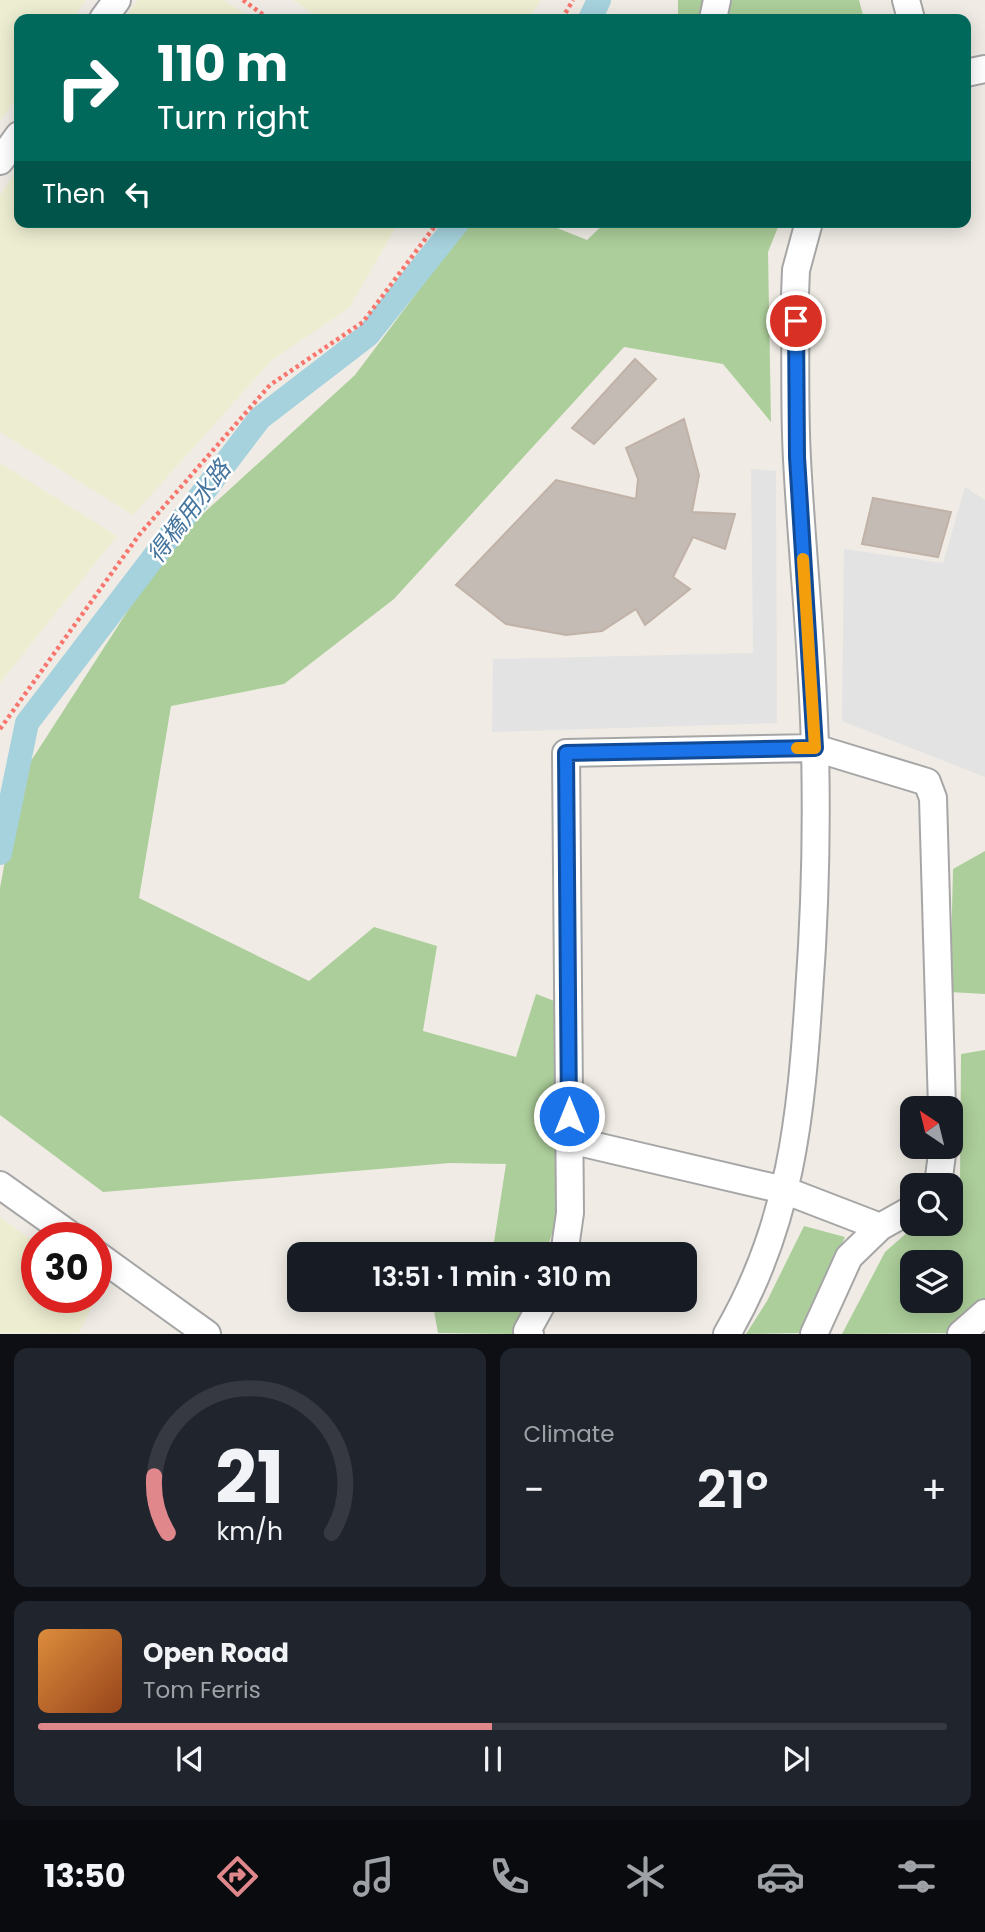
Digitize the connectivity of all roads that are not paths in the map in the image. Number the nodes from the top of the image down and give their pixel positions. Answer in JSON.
{"nodes":[{"id":1,"x":14,"y":142,"type":"edge"},
{"id":2,"x":0,"y":162,"type":"edge"},
{"id":3,"x":807,"y":228,"type":"edge"},
{"id":4,"x":815,"y":748,"type":"junction"},
{"id":5,"x":942,"y":1096,"type":"edge"},
{"id":6,"x":570,"y":1140,"type":"junction"},
{"id":7,"x":0,"y":1185,"type":"edge"},
{"id":8,"x":784,"y":1190,"type":"junction"},
{"id":9,"x":900,"y":1216,"type":"edge"},
{"id":10,"x":52,"y":1222,"type":"edge"},
{"id":11,"x":880,"y":1227,"type":"junction"},
{"id":12,"x":566,"y":1242,"type":"edge"},
{"id":13,"x":112,"y":1266,"type":"edge"},
{"id":14,"x":537,"y":1312,"type":"edge"},
{"id":15,"x":985,"y":1313,"type":"edge"},
{"id":16,"x":206,"y":1334,"type":"edge"},
{"id":17,"x":530,"y":1334,"type":"edge"},
{"id":18,"x":727,"y":1334,"type":"edge"},
{"id":19,"x":814,"y":1334,"type":"edge"},
{"id":20,"x":961,"y":1334,"type":"edge"}],
"edges":[{"from":1,"to":2,"type":"street"},
{"from":3,"to":4,"type":"street"},
{"from":4,"to":5,"type":"street"},
{"from":4,"to":6,"type":"street"},
{"from":4,"to":8,"type":"street"},
{"from":6,"to":8,"type":"street"},
{"from":6,"to":12,"type":"street"},
{"from":7,"to":10,"type":"street"},
{"from":8,"to":11,"type":"street"},
{"from":8,"to":18,"type":"street"},
{"from":9,"to":11,"type":"street"},
{"from":11,"to":19,"type":"street"},
{"from":13,"to":16,"type":"street"},
{"from":14,"to":17,"type":"street"},
{"from":15,"to":20,"type":"street"}]}
